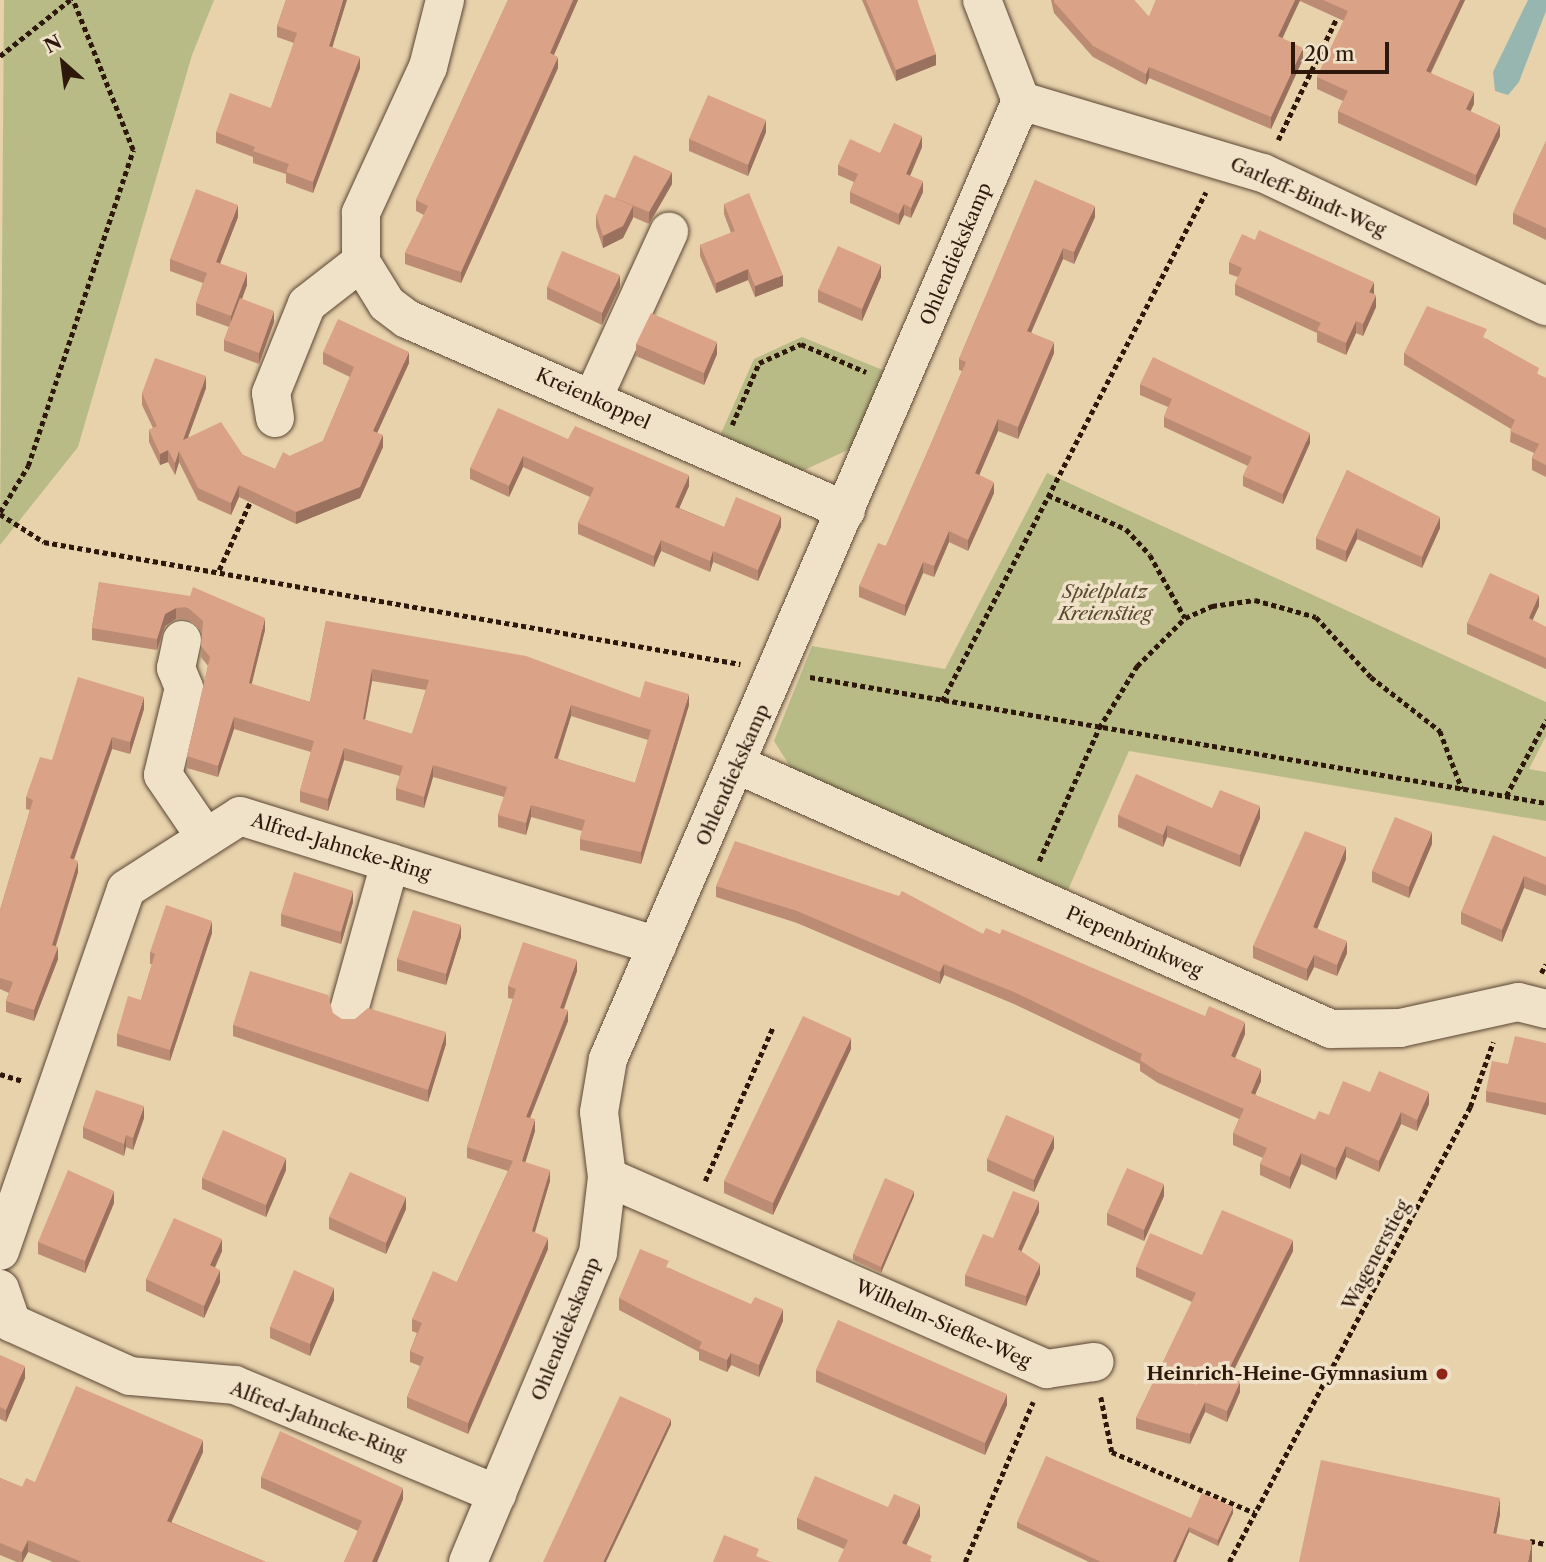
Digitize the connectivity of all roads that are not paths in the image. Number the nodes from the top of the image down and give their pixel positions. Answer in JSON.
{"nodes":[{"id":1,"x":444,"y":0,"type":"edge"},
{"id":2,"x":982,"y":0,"type":"edge"},
{"id":3,"x":1021,"y":101,"type":"junction"},
{"id":4,"x":669,"y":232,"type":"dead end"},
{"id":5,"x":361,"y":262,"type":"junction"},
{"id":6,"x":1546,"y":306,"type":"edge"},
{"id":7,"x":593,"y":398,"type":"junction"},
{"id":8,"x":275,"y":418,"type":"dead end"},
{"id":9,"x":846,"y":512,"type":"junction"},
{"id":10,"x":182,"y":640,"type":"dead end"},
{"id":11,"x":738,"y":765,"type":"junction"},
{"id":12,"x":206,"y":838,"type":"junction"},
{"id":13,"x":390,"y":863,"type":"junction"},
{"id":14,"x":657,"y":946,"type":"junction"},
{"id":15,"x":1532,"y":1005,"type":"edge"},
{"id":16,"x":349,"y":1010,"type":"dead end"},
{"id":17,"x":607,"y":1177,"type":"junction"},
{"id":18,"x":0,"y":1251,"type":"edge"},
{"id":19,"x":0,"y":1289,"type":"edge"},
{"id":20,"x":1094,"y":1362,"type":"road end"},
{"id":21,"x":497,"y":1494,"type":"junction"},
{"id":22,"x":467,"y":1562,"type":"edge"}],
"edges":[{"from":1,"to":5,"type":"street"},
{"from":2,"to":3,"type":"street"},
{"from":3,"to":6,"type":"street","name":"Garleff-Bindt-Weg"},
{"from":3,"to":9,"type":"street","name":"Ohlendiekskamp"},
{"from":4,"to":7,"type":"street"},
{"from":5,"to":7,"type":"street","name":"Kreienkoppel"},
{"from":5,"to":8,"type":"street"},
{"from":7,"to":9,"type":"street","name":"Kreienkoppel"},
{"from":9,"to":11,"type":"street","name":"Ohlendiekskamp"},
{"from":10,"to":12,"type":"street"},
{"from":11,"to":14,"type":"street","name":"Ohlendiekskamp"},
{"from":11,"to":15,"type":"street","name":"Piepenbrinkweg"},
{"from":12,"to":13,"type":"street","name":"Alfred-Jahncke-Ring"},
{"from":12,"to":18,"type":"street","name":"Alfred-Jahncke-Ring"},
{"from":13,"to":14,"type":"street","name":"Alfred-Jahncke-Ring"},
{"from":13,"to":16,"type":"street"},
{"from":14,"to":17,"type":"street","name":"Ohlendiekskamp"},
{"from":17,"to":20,"type":"street","name":"Wilhelm-Siefke-Weg"},
{"from":17,"to":21,"type":"street","name":"Ohlendiekskamp"},
{"from":19,"to":21,"type":"street","name":"Alfred-Jahncke-Ring"},
{"from":21,"to":22,"type":"street","name":"Ohlendiekskamp"}]}
